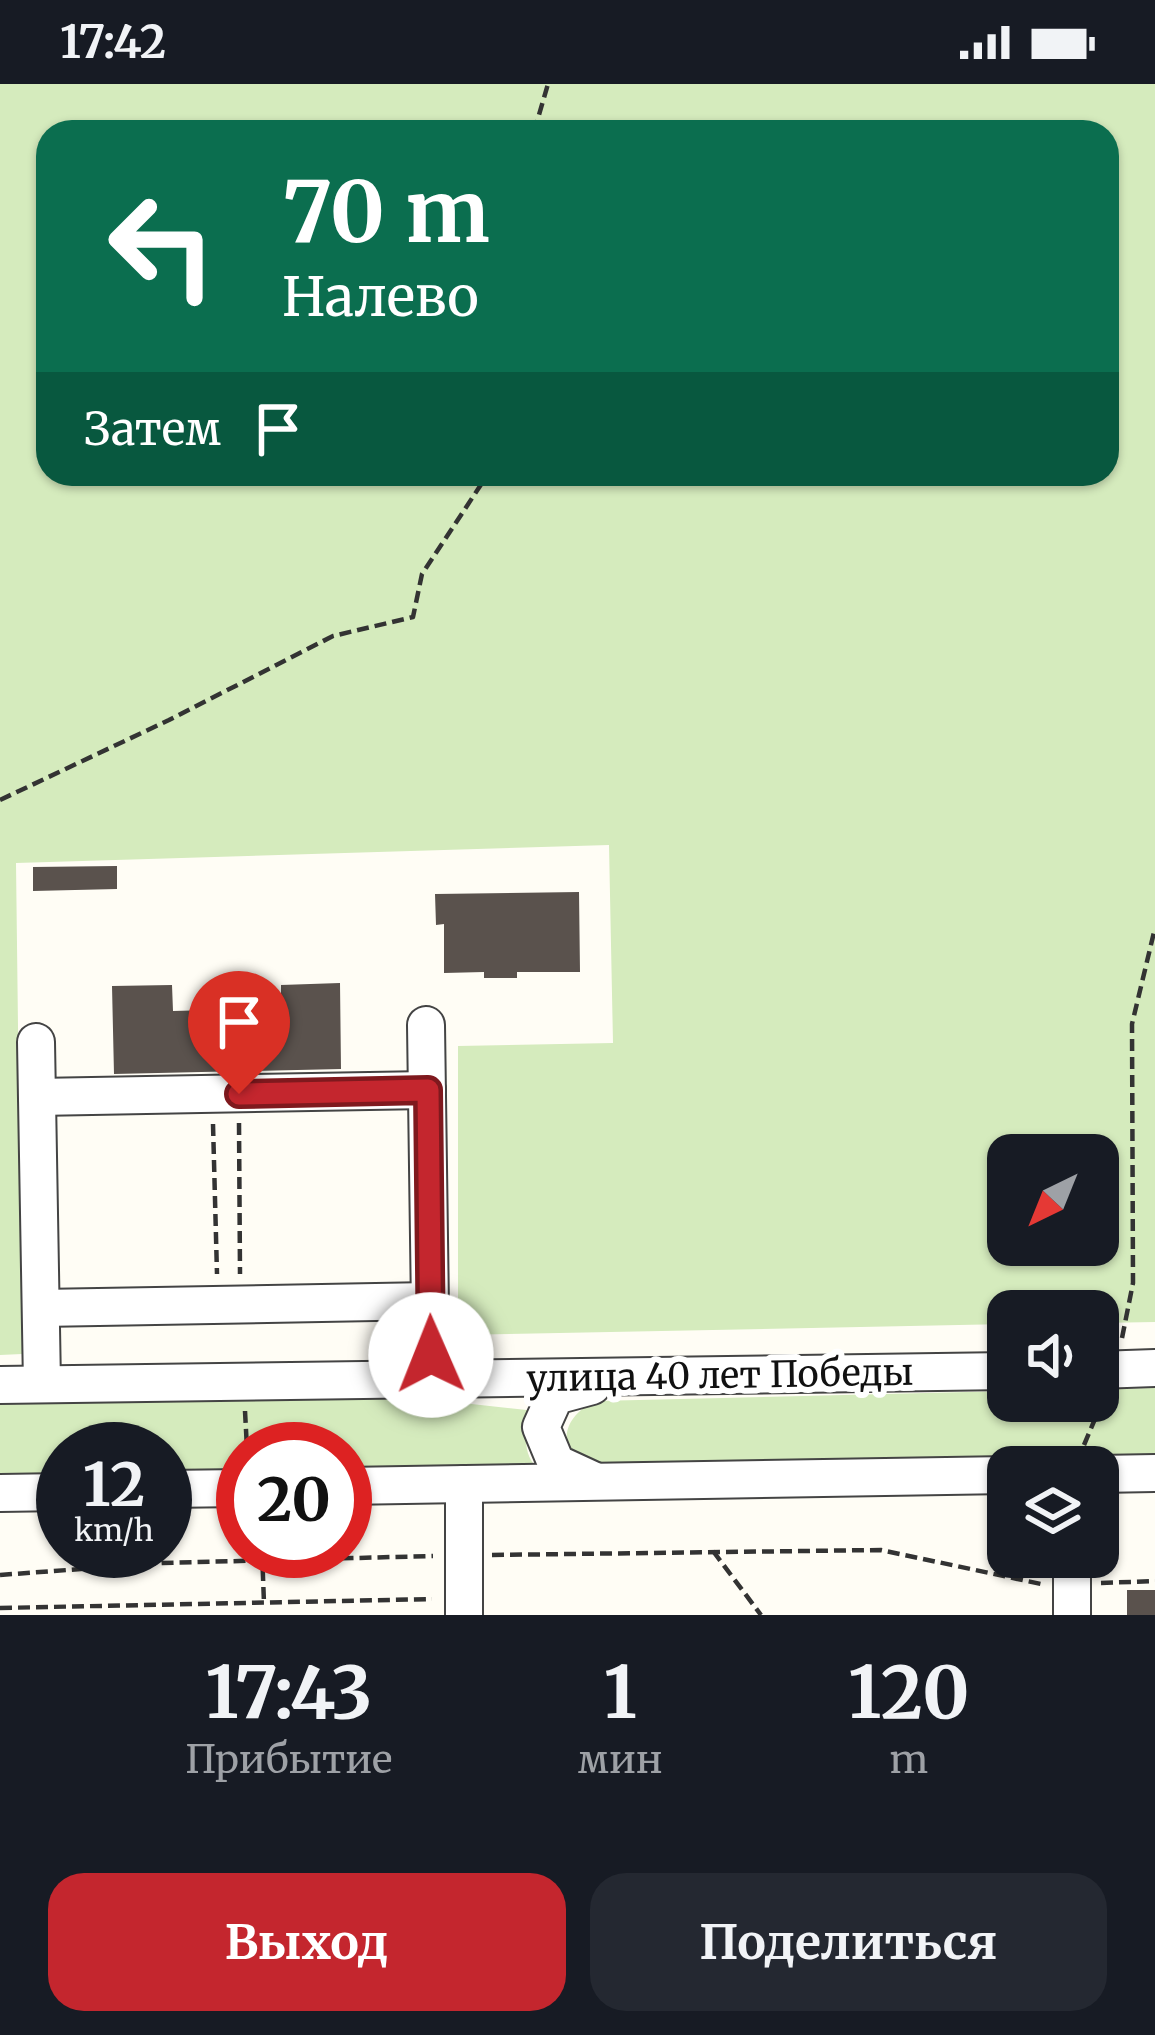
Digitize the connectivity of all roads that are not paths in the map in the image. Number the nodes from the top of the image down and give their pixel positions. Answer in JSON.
{"nodes":[{"id":1,"x":427,"y":1024,"type":"dead end"},
{"id":2,"x":36,"y":1042,"type":"dead end"},
{"id":3,"x":428,"y":1090,"type":"junction"},
{"id":4,"x":37,"y":1097,"type":"junction"},
{"id":5,"x":430,"y":1301,"type":"junction"},
{"id":6,"x":41,"y":1308,"type":"junction"},
{"id":7,"x":1155,"y":1368,"type":"edge"},
{"id":8,"x":1119,"y":1369,"type":"edge"},
{"id":9,"x":987,"y":1371,"type":"edge"},
{"id":10,"x":631,"y":1376,"type":"junction"},
{"id":11,"x":431,"y":1379,"type":"junction"},
{"id":12,"x":42,"y":1384,"type":"junction"},
{"id":13,"x":0,"y":1385,"type":"edge"},
{"id":14,"x":1119,"y":1466,"type":"edge"},
{"id":15,"x":1155,"y":1473,"type":"edge"},
{"id":16,"x":987,"y":1475,"type":"edge"},
{"id":17,"x":597,"y":1482,"type":"junction"},
{"id":18,"x":464,"y":1484,"type":"junction"},
{"id":19,"x":372,"y":1486,"type":"edge"},
{"id":20,"x":36,"y":1492,"type":"edge"},
{"id":21,"x":0,"y":1493,"type":"edge"},
{"id":22,"x":464,"y":1607,"type":"edge"}],
"edges":[{"from":1,"to":3,"type":"street"},
{"from":2,"to":4,"type":"street"},
{"from":3,"to":4,"type":"street"},
{"from":3,"to":5,"type":"street"},
{"from":4,"to":6,"type":"street"},
{"from":5,"to":6,"type":"street"},
{"from":5,"to":11,"type":"street"},
{"from":6,"to":12,"type":"street"},
{"from":7,"to":8,"type":"street"},
{"from":9,"to":10,"type":"street","name":"улица 40 лет Победы"},
{"from":10,"to":11,"type":"street","name":"улица 40 лет Победы"},
{"from":10,"to":17,"type":"street"},
{"from":11,"to":12,"type":"street","name":"улица 40 лет Победы"},
{"from":12,"to":13,"type":"street","name":"улица 40 лет Победы"},
{"from":14,"to":15,"type":"street"},
{"from":16,"to":17,"type":"street"},
{"from":17,"to":18,"type":"street"},
{"from":18,"to":19,"type":"street"},
{"from":18,"to":22,"type":"street"},
{"from":20,"to":21,"type":"street"}]}
